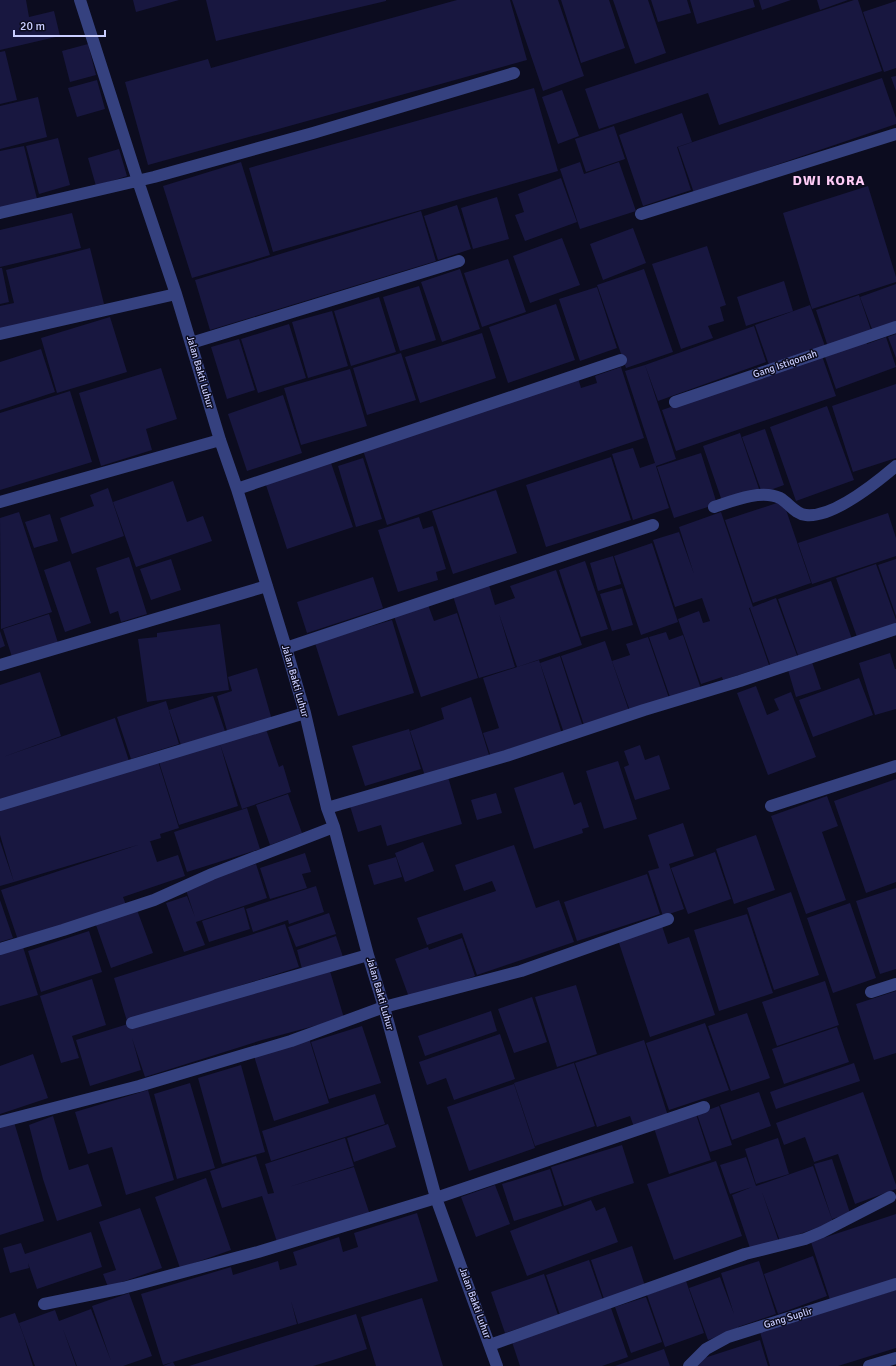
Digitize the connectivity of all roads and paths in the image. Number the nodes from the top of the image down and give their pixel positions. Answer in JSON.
{"nodes":[{"id":1,"x":80,"y":0,"type":"edge"},
{"id":2,"x":514,"y":73,"type":"dead end"},
{"id":3,"x":896,"y":134,"type":"edge"},
{"id":4,"x":138,"y":181,"type":"junction"},
{"id":5,"x":0,"y":213,"type":"edge"},
{"id":6,"x":641,"y":214,"type":"dead end"},
{"id":7,"x":459,"y":261,"type":"dead end"},
{"id":8,"x":176,"y":294,"type":"junction"},
{"id":9,"x":896,"y":327,"type":"edge"},
{"id":10,"x":0,"y":334,"type":"edge"},
{"id":11,"x":191,"y":343,"type":"junction"},
{"id":12,"x":620,"y":360,"type":"dead end"},
{"id":13,"x":675,"y":402,"type":"dead end"},
{"id":14,"x":220,"y":440,"type":"junction"},
{"id":15,"x":896,"y":466,"type":"edge"},
{"id":16,"x":237,"y":489,"type":"junction"},
{"id":17,"x":0,"y":502,"type":"edge"},
{"id":18,"x":714,"y":507,"type":"dead end"},
{"id":19,"x":653,"y":525,"type":"dead end"},
{"id":20,"x":267,"y":586,"type":"junction"},
{"id":21,"x":896,"y":628,"type":"edge"},
{"id":22,"x":286,"y":648,"type":"junction"},
{"id":23,"x":0,"y":665,"type":"edge"},
{"id":24,"x":304,"y":713,"type":"junction"},
{"id":25,"x":896,"y":766,"type":"edge"},
{"id":26,"x":0,"y":805,"type":"edge"},
{"id":27,"x":771,"y":806,"type":"dead end"},
{"id":28,"x":327,"y":808,"type":"junction"},
{"id":29,"x":334,"y":827,"type":"junction"},
{"id":30,"x":668,"y":920,"type":"dead end"},
{"id":31,"x":0,"y":949,"type":"edge"},
{"id":32,"x":368,"y":955,"type":"junction"},
{"id":33,"x":896,"y":984,"type":"edge"},
{"id":34,"x":871,"y":992,"type":"dead end"},
{"id":35,"x":384,"y":1007,"type":"junction"},
{"id":36,"x":132,"y":1023,"type":"dead end"},
{"id":37,"x":704,"y":1107,"type":"dead end"},
{"id":38,"x":0,"y":1122,"type":"edge"},
{"id":39,"x":890,"y":1196,"type":"dead end"},
{"id":40,"x":436,"y":1198,"type":"junction"},
{"id":41,"x":896,"y":1284,"type":"edge"},
{"id":42,"x":44,"y":1304,"type":"dead end"},
{"id":43,"x":490,"y":1344,"type":"junction"},
{"id":44,"x":896,"y":1358,"type":"edge"},
{"id":45,"x":497,"y":1366,"type":"edge"},
{"id":46,"x":689,"y":1366,"type":"edge"},
{"id":47,"x":869,"y":1366,"type":"edge"}],
"edges":[{"from":1,"to":4,"type":"street","name":"Jalan Bakti Luhur"},
{"from":2,"to":4,"type":"street"},
{"from":3,"to":6,"type":"street"},
{"from":4,"to":5,"type":"street"},
{"from":4,"to":8,"type":"street","name":"Jalan Bakti Luhur"},
{"from":7,"to":11,"type":"street"},
{"from":8,"to":10,"type":"street"},
{"from":8,"to":11,"type":"street","name":"Jalan Bakti Luhur"},
{"from":9,"to":13,"type":"street","name":"Gang Istiqomah"},
{"from":11,"to":14,"type":"street","name":"Jalan Bakti Luhur"},
{"from":12,"to":16,"type":"street"},
{"from":14,"to":16,"type":"street","name":"Jalan Bakti Luhur"},
{"from":14,"to":17,"type":"street"},
{"from":15,"to":18,"type":"street"},
{"from":16,"to":20,"type":"street","name":"Jalan Bakti Luhur"},
{"from":19,"to":22,"type":"street"},
{"from":20,"to":22,"type":"street","name":"Jalan Bakti Luhur"},
{"from":20,"to":23,"type":"street"},
{"from":21,"to":28,"type":"street"},
{"from":22,"to":24,"type":"street","name":"Jalan Bakti Luhur"},
{"from":24,"to":26,"type":"street"},
{"from":24,"to":28,"type":"street","name":"Jalan Bakti Luhur"},
{"from":25,"to":27,"type":"street"},
{"from":28,"to":29,"type":"street","name":"Jalan Bakti Luhur"},
{"from":29,"to":31,"type":"street"},
{"from":29,"to":32,"type":"street","name":"Jalan Bakti Luhur"},
{"from":30,"to":35,"type":"street"},
{"from":32,"to":35,"type":"street","name":"Jalan Bakti Luhur"},
{"from":32,"to":36,"type":"street"},
{"from":33,"to":34,"type":"street"},
{"from":35,"to":38,"type":"street"},
{"from":35,"to":40,"type":"street","name":"Jalan Bakti Luhur"},
{"from":37,"to":40,"type":"street"},
{"from":39,"to":43,"type":"street"},
{"from":40,"to":42,"type":"street"},
{"from":40,"to":43,"type":"street","name":"Jalan Bakti Luhur"},
{"from":41,"to":46,"type":"street","name":"Gang Suplir"},
{"from":43,"to":45,"type":"street","name":"Jalan Bakti Luhur"},
{"from":44,"to":47,"type":"street"}]}
